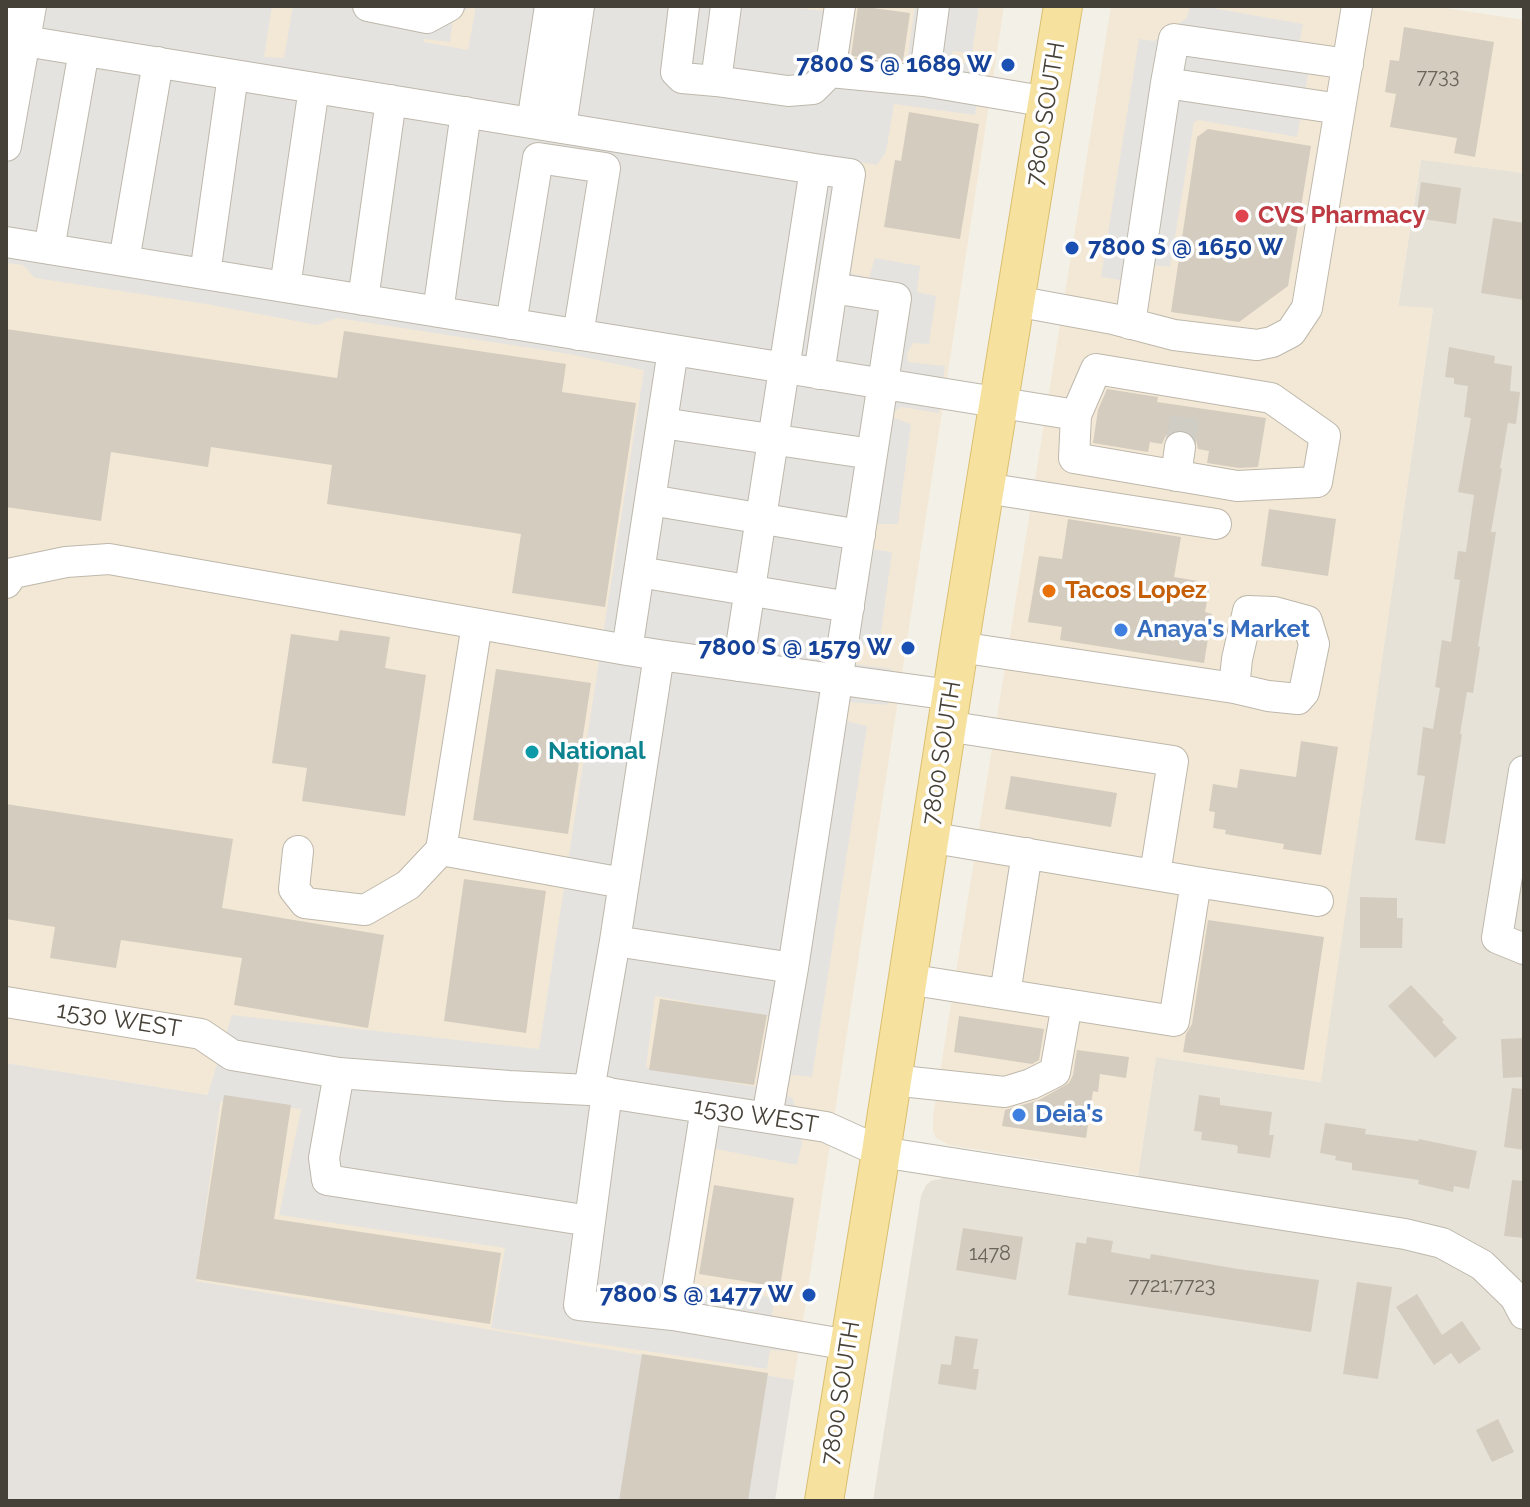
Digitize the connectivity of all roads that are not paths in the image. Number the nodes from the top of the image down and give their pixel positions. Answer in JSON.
{"nodes":[{"id":1,"x":31,"y":6,"type":"edge"},
{"id":2,"x":368,"y":6,"type":"edge"},
{"id":3,"x":449,"y":6,"type":"edge"},
{"id":4,"x":550,"y":6,"type":"edge"},
{"id":5,"x":579,"y":6,"type":"edge"},
{"id":6,"x":684,"y":6,"type":"edge"},
{"id":7,"x":726,"y":6,"type":"edge"},
{"id":8,"x":840,"y":6,"type":"edge"},
{"id":9,"x":934,"y":6,"type":"edge"},
{"id":10,"x":1063,"y":6,"type":"edge"},
{"id":11,"x":1357,"y":6,"type":"edge"},
{"id":12,"x":16,"y":39,"type":"edge"},
{"id":13,"x":84,"y":51,"type":"junction"},
{"id":14,"x":158,"y":62,"type":"junction"},
{"id":15,"x":1348,"y":64,"type":"junction"},
{"id":16,"x":830,"y":72,"type":"junction"},
{"id":17,"x":233,"y":75,"type":"junction"},
{"id":18,"x":716,"y":81,"type":"junction"},
{"id":19,"x":924,"y":81,"type":"junction"},
{"id":20,"x":1166,"y":83,"type":"junction"},
{"id":21,"x":314,"y":88,"type":"junction"},
{"id":22,"x":391,"y":100,"type":"junction"},
{"id":23,"x":1048,"y":102,"type":"junction"},
{"id":24,"x":1340,"y":109,"type":"junction"},
{"id":25,"x":466,"y":112,"type":"junction"},
{"id":26,"x":546,"y":125,"type":"junction"},
{"id":27,"x":6,"y":146,"type":"edge"},
{"id":28,"x":815,"y":169,"type":"junction"},
{"id":29,"x":6,"y":242,"type":"edge"},
{"id":30,"x":49,"y":249,"type":"junction"},
{"id":31,"x":124,"y":261,"type":"junction"},
{"id":32,"x":205,"y":274,"type":"junction"},
{"id":33,"x":285,"y":287,"type":"junction"},
{"id":34,"x":832,"y":288,"type":"junction"},
{"id":35,"x":363,"y":300,"type":"junction"},
{"id":36,"x":1015,"y":301,"type":"junction"},
{"id":37,"x":438,"y":312,"type":"junction"},
{"id":38,"x":511,"y":324,"type":"junction"},
{"id":39,"x":1130,"y":324,"type":"junction"},
{"id":40,"x":578,"y":335,"type":"junction"},
{"id":41,"x":673,"y":350,"type":"junction"},
{"id":42,"x":783,"y":368,"type":"junction"},
{"id":43,"x":819,"y":374,"type":"junction"},
{"id":44,"x":883,"y":384,"type":"junction"},
{"id":45,"x":999,"y":402,"type":"junction"},
{"id":46,"x":1076,"y":415,"type":"junction"},
{"id":47,"x":662,"y":423,"type":"junction"},
{"id":48,"x":772,"y":439,"type":"junction"},
{"id":49,"x":872,"y":454,"type":"junction"},
{"id":50,"x":985,"y":488,"type":"junction"},
{"id":51,"x":650,"y":500,"type":"junction"},
{"id":52,"x":760,"y":518,"type":"junction"},
{"id":53,"x":1216,"y":524,"type":"dead end"},
{"id":54,"x":860,"y":535,"type":"junction"},
{"id":55,"x":639,"y":572,"type":"junction"},
{"id":56,"x":6,"y":583,"type":"edge"},
{"id":57,"x":749,"y":590,"type":"junction"},
{"id":58,"x":849,"y":607,"type":"junction"},
{"id":59,"x":477,"y":624,"type":"junction"},
{"id":60,"x":959,"y":647,"type":"junction"},
{"id":61,"x":627,"y":650,"type":"junction"},
{"id":62,"x":659,"y":655,"type":"junction"},
{"id":63,"x":738,"y":666,"type":"junction"},
{"id":64,"x":838,"y":680,"type":"junction"},
{"id":65,"x":1234,"y":688,"type":"dead end"},
{"id":66,"x":949,"y":710,"type":"junction"},
{"id":67,"x":1524,"y":771,"type":"edge"},
{"id":68,"x":928,"y":837,"type":"junction"},
{"id":69,"x":441,"y":850,"type":"junction"},
{"id":70,"x":298,"y":851,"type":"dead end"},
{"id":71,"x":1027,"y":853,"type":"junction"},
{"id":72,"x":1155,"y":874,"type":"junction"},
{"id":73,"x":1196,"y":882,"type":"junction"},
{"id":74,"x":623,"y":883,"type":"junction"},
{"id":75,"x":1318,"y":901,"type":"dead end"},
{"id":76,"x":615,"y":941,"type":"junction"},
{"id":77,"x":1511,"y":944,"type":"edge"},
{"id":78,"x":793,"y":968,"type":"junction"},
{"id":79,"x":907,"y":979,"type":"junction"},
{"id":80,"x":1005,"y":994,"type":"junction"},
{"id":81,"x":6,"y":1002,"type":"edge"},
{"id":82,"x":1067,"y":1004,"type":"junction"},
{"id":83,"x":339,"y":1073,"type":"junction"},
{"id":84,"x":892,"y":1080,"type":"junction"},
{"id":85,"x":598,"y":1091,"type":"junction"},
{"id":86,"x":706,"y":1108,"type":"junction"},
{"id":87,"x":767,"y":1117,"type":"junction"},
{"id":88,"x":881,"y":1152,"type":"junction"},
{"id":89,"x":590,"y":1221,"type":"junction"},
{"id":90,"x":1524,"y":1314,"type":"edge"},
{"id":91,"x":673,"y":1315,"type":"junction"},
{"id":92,"x":849,"y":1345,"type":"junction"},
{"id":93,"x":824,"y":1501,"type":"edge"}],
"edges":[{"from":1,"to":12,"type":"street"},
{"from":2,"to":3,"type":"street"},
{"from":4,"to":26,"type":"street"},
{"from":5,"to":26,"type":"street"},
{"from":6,"to":18,"type":"street"},
{"from":7,"to":18,"type":"street"},
{"from":8,"to":16,"type":"street"},
{"from":9,"to":19,"type":"street"},
{"from":10,"to":23,"type":"main road","name":"7800 SOUTH"},
{"from":11,"to":15,"type":"street"},
{"from":12,"to":13,"type":"street"},
{"from":12,"to":27,"type":"street"},
{"from":13,"to":14,"type":"street"},
{"from":13,"to":30,"type":"street"},
{"from":14,"to":17,"type":"street"},
{"from":14,"to":31,"type":"street"},
{"from":15,"to":20,"type":"street"},
{"from":15,"to":24,"type":"street"},
{"from":16,"to":18,"type":"street"},
{"from":16,"to":19,"type":"street"},
{"from":17,"to":21,"type":"street"},
{"from":17,"to":32,"type":"street"},
{"from":19,"to":23,"type":"street"},
{"from":20,"to":24,"type":"street"},
{"from":20,"to":39,"type":"street"},
{"from":21,"to":22,"type":"street"},
{"from":21,"to":33,"type":"street"},
{"from":22,"to":25,"type":"street"},
{"from":22,"to":35,"type":"street"},
{"from":23,"to":36,"type":"main road","name":"7800 SOUTH"},
{"from":24,"to":39,"type":"street"},
{"from":25,"to":26,"type":"street"},
{"from":25,"to":37,"type":"street"},
{"from":26,"to":28,"type":"street"},
{"from":28,"to":34,"type":"street"},
{"from":28,"to":42,"type":"street"},
{"from":29,"to":30,"type":"street"},
{"from":30,"to":31,"type":"street"},
{"from":31,"to":32,"type":"street"},
{"from":32,"to":33,"type":"street"},
{"from":33,"to":35,"type":"street"},
{"from":34,"to":43,"type":"street"},
{"from":34,"to":44,"type":"street"},
{"from":35,"to":37,"type":"street"},
{"from":36,"to":39,"type":"street"},
{"from":36,"to":45,"type":"main road","name":"7800 SOUTH"},
{"from":37,"to":38,"type":"street"},
{"from":38,"to":40,"type":"street"},
{"from":38,"to":40,"type":"street"},
{"from":40,"to":41,"type":"street"},
{"from":41,"to":42,"type":"street"},
{"from":41,"to":47,"type":"street"},
{"from":42,"to":43,"type":"street"},
{"from":42,"to":48,"type":"street"},
{"from":43,"to":44,"type":"street"},
{"from":44,"to":45,"type":"street"},
{"from":44,"to":49,"type":"street"},
{"from":45,"to":46,"type":"street"},
{"from":45,"to":50,"type":"main road","name":"7800 SOUTH"},
{"from":46,"to":46,"type":"street"},
{"from":47,"to":48,"type":"street"},
{"from":47,"to":51,"type":"street"},
{"from":48,"to":49,"type":"street"},
{"from":48,"to":52,"type":"street"},
{"from":49,"to":54,"type":"street"},
{"from":50,"to":53,"type":"street"},
{"from":50,"to":60,"type":"main road","name":"7800 SOUTH"},
{"from":51,"to":52,"type":"street"},
{"from":51,"to":55,"type":"street"},
{"from":52,"to":54,"type":"street"},
{"from":52,"to":57,"type":"street"},
{"from":54,"to":58,"type":"street"},
{"from":55,"to":57,"type":"street"},
{"from":55,"to":61,"type":"street"},
{"from":56,"to":59,"type":"street"},
{"from":57,"to":58,"type":"street"},
{"from":57,"to":63,"type":"street"},
{"from":58,"to":64,"type":"street"},
{"from":59,"to":61,"type":"street"},
{"from":59,"to":69,"type":"street"},
{"from":60,"to":65,"type":"street"},
{"from":60,"to":66,"type":"main road","name":"7800 SOUTH"},
{"from":61,"to":62,"type":"street"},
{"from":62,"to":63,"type":"street"},
{"from":62,"to":74,"type":"street"},
{"from":63,"to":64,"type":"street"},
{"from":64,"to":66,"type":"street"},
{"from":64,"to":78,"type":"street"},
{"from":66,"to":68,"type":"main road","name":"7800 SOUTH"},
{"from":66,"to":72,"type":"street"},
{"from":67,"to":77,"type":"street"},
{"from":68,"to":71,"type":"street"},
{"from":68,"to":79,"type":"main road","name":"7800 SOUTH"},
{"from":69,"to":70,"type":"street"},
{"from":69,"to":74,"type":"street"},
{"from":71,"to":72,"type":"street"},
{"from":71,"to":80,"type":"street"},
{"from":72,"to":73,"type":"street"},
{"from":73,"to":75,"type":"street"},
{"from":73,"to":82,"type":"street"},
{"from":74,"to":76,"type":"street"},
{"from":76,"to":78,"type":"street"},
{"from":76,"to":85,"type":"street"},
{"from":78,"to":87,"type":"street"},
{"from":79,"to":80,"type":"street"},
{"from":79,"to":84,"type":"main road","name":"7800 SOUTH"},
{"from":80,"to":82,"type":"street"},
{"from":81,"to":83,"type":"street","name":"1530 WEST"},
{"from":82,"to":84,"type":"street"},
{"from":83,"to":85,"type":"street","name":"1530 WEST"},
{"from":83,"to":89,"type":"street"},
{"from":84,"to":88,"type":"main road","name":"7800 SOUTH"},
{"from":85,"to":86,"type":"street","name":"1530 WEST"},
{"from":85,"to":89,"type":"street"},
{"from":86,"to":87,"type":"street","name":"1530 WEST"},
{"from":86,"to":91,"type":"street"},
{"from":87,"to":88,"type":"street","name":"1530 WEST"},
{"from":88,"to":90,"type":"street","name":"1530 WEST"},
{"from":88,"to":92,"type":"main road","name":"7800 SOUTH"},
{"from":89,"to":91,"type":"street"},
{"from":91,"to":92,"type":"street"},
{"from":92,"to":93,"type":"main road","name":"7800 SOUTH"}]}
